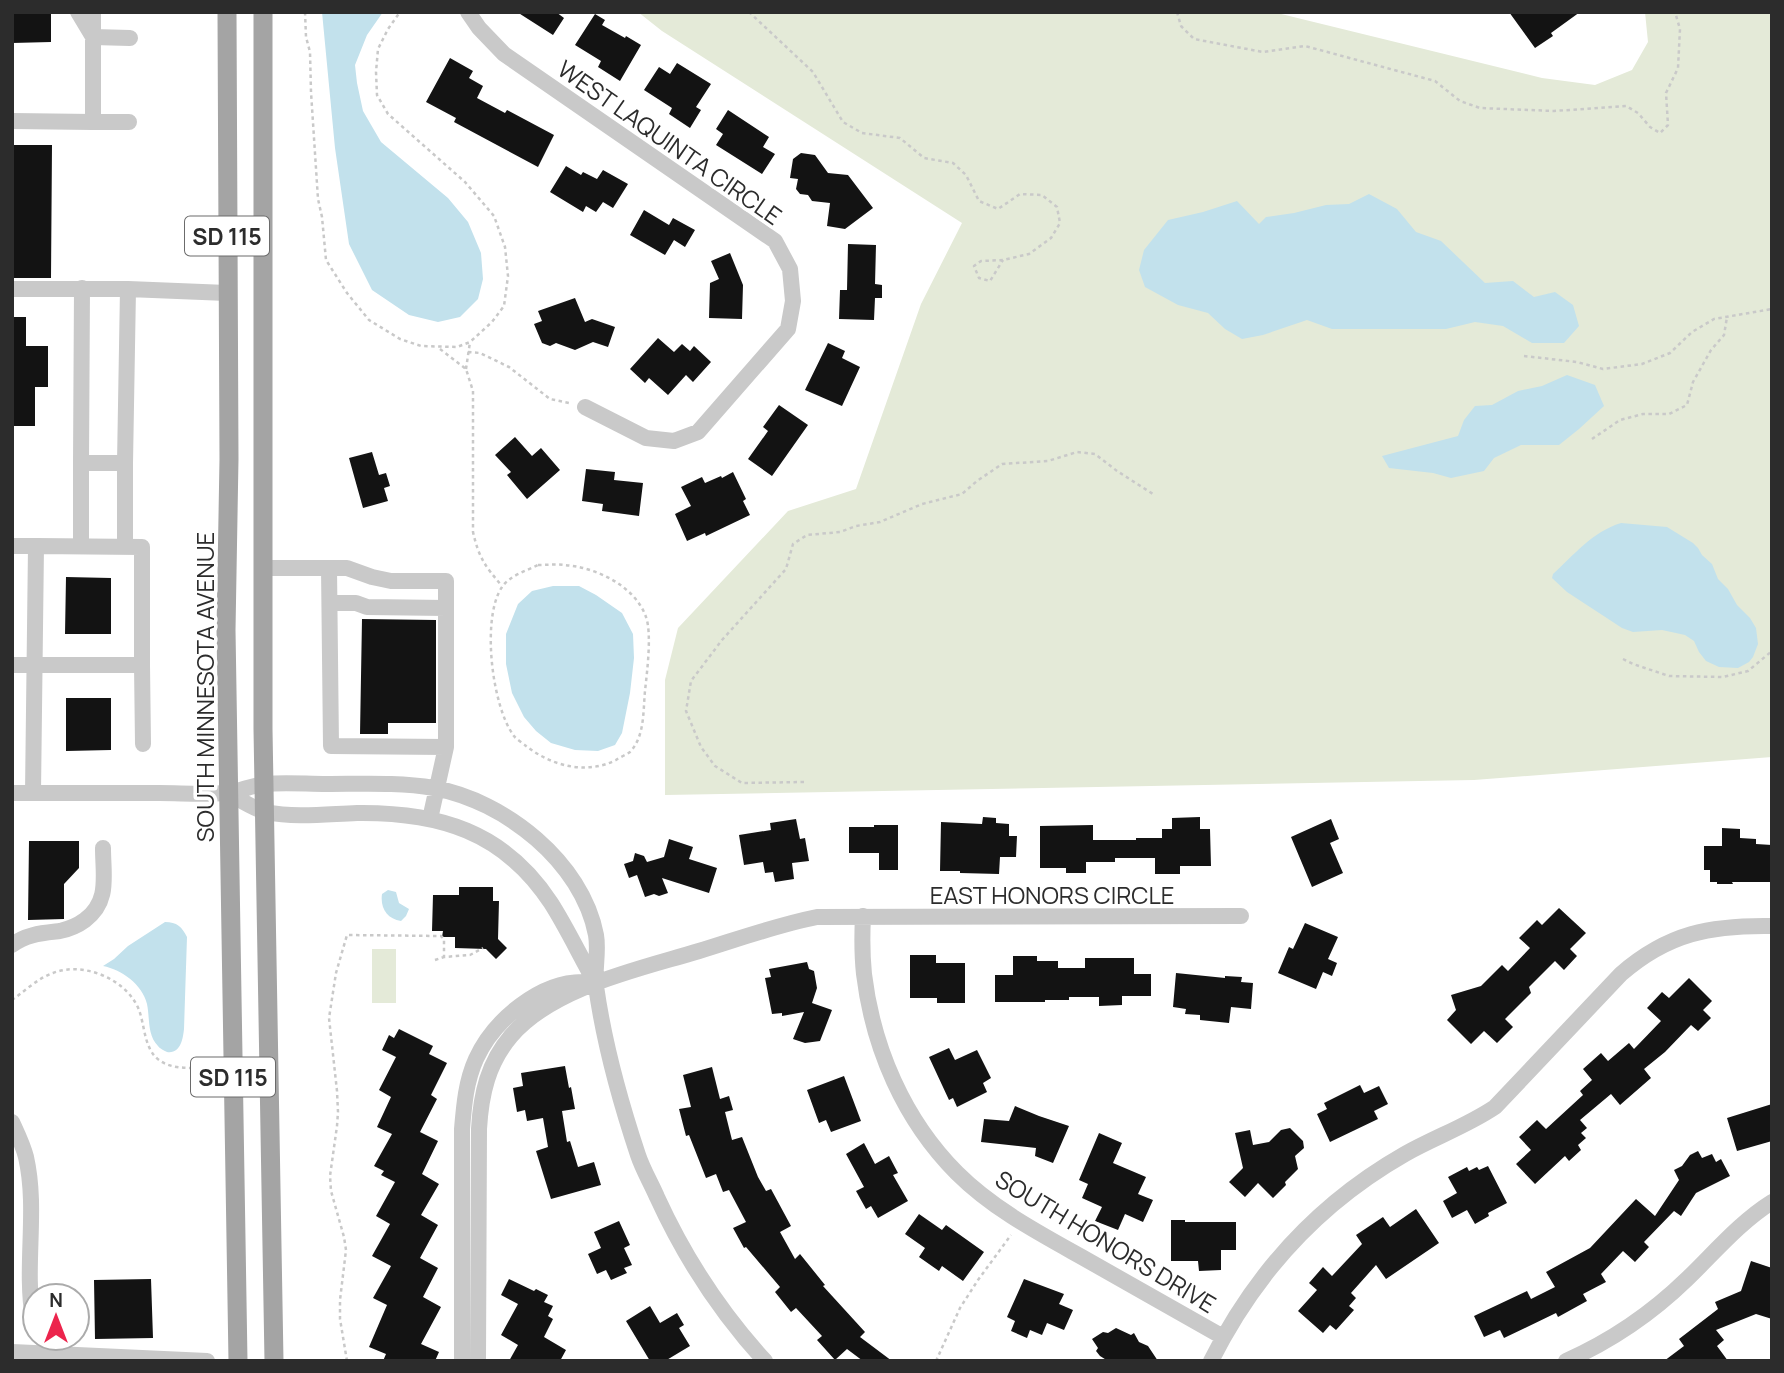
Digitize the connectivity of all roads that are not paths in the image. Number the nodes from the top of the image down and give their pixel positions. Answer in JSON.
{"nodes":[{"id":1,"x":78,"y":12,"type":"edge"},
{"id":2,"x":93,"y":12,"type":"edge"},
{"id":3,"x":227,"y":12,"type":"edge"},
{"id":4,"x":263,"y":12,"type":"edge"},
{"id":5,"x":468,"y":12,"type":"edge"},
{"id":6,"x":93,"y":37,"type":"junction"},
{"id":7,"x":130,"y":38,"type":"dead end"},
{"id":8,"x":12,"y":121,"type":"edge"},
{"id":9,"x":93,"y":122,"type":"junction"},
{"id":10,"x":129,"y":122,"type":"dead end"},
{"id":11,"x":82,"y":288,"type":"junction"},
{"id":12,"x":12,"y":289,"type":"edge"},
{"id":13,"x":128,"y":289,"type":"junction"},
{"id":14,"x":227,"y":293,"type":"junction"},
{"id":15,"x":585,"y":407,"type":"road end"},
{"id":16,"x":81,"y":463,"type":"junction"},
{"id":17,"x":125,"y":463,"type":"junction"},
{"id":18,"x":12,"y":546,"type":"edge"},
{"id":19,"x":36,"y":546,"type":"junction"},
{"id":20,"x":81,"y":546,"type":"junction"},
{"id":21,"x":125,"y":547,"type":"junction"},
{"id":22,"x":263,"y":561,"type":"junction"},
{"id":23,"x":329,"y":568,"type":"junction"},
{"id":24,"x":330,"y":603,"type":"junction"},
{"id":25,"x":446,"y":608,"type":"junction"},
{"id":26,"x":12,"y":665,"type":"edge"},
{"id":27,"x":34,"y":665,"type":"junction"},
{"id":28,"x":142,"y":665,"type":"junction"},
{"id":29,"x":143,"y":744,"type":"dead end"},
{"id":30,"x":446,"y":747,"type":"junction"},
{"id":31,"x":263,"y":784,"type":"junction"},
{"id":32,"x":437,"y":789,"type":"junction"},
{"id":33,"x":12,"y":793,"type":"edge"},
{"id":34,"x":33,"y":793,"type":"junction"},
{"id":35,"x":228,"y":793,"type":"junction"},
{"id":36,"x":264,"y":811,"type":"junction"},
{"id":37,"x":430,"y":819,"type":"junction"},
{"id":38,"x":103,"y":848,"type":"dead end"},
{"id":39,"x":863,"y":916,"type":"junction"},
{"id":40,"x":1241,"y":916,"type":"dead end"},
{"id":41,"x":1772,"y":926,"type":"edge"},
{"id":42,"x":12,"y":945,"type":"edge"},
{"id":43,"x":596,"y":983,"type":"junction"},
{"id":44,"x":12,"y":1122,"type":"edge"},
{"id":45,"x":1772,"y":1202,"type":"edge"},
{"id":46,"x":29,"y":1282,"type":"edge"},
{"id":47,"x":1223,"y":1337,"type":"junction"},
{"id":48,"x":14,"y":1355,"type":"edge"},
{"id":49,"x":206,"y":1361,"type":"edge"},
{"id":50,"x":238,"y":1361,"type":"edge"},
{"id":51,"x":274,"y":1361,"type":"edge"},
{"id":52,"x":462,"y":1361,"type":"edge"},
{"id":53,"x":478,"y":1361,"type":"edge"},
{"id":54,"x":765,"y":1361,"type":"edge"},
{"id":55,"x":1211,"y":1361,"type":"edge"},
{"id":56,"x":1566,"y":1361,"type":"edge"}],
"edges":[{"from":1,"to":6,"type":"street"},
{"from":2,"to":6,"type":"street"},
{"from":3,"to":14,"type":"main road","name":"SOUTH MINNESOTA AVENUE","number":"SD 115"},
{"from":4,"to":22,"type":"main road","number":"SD 115"},
{"from":5,"to":15,"type":"street","name":"WEST LAQUINTA CIRCLE"},
{"from":6,"to":7,"type":"street"},
{"from":6,"to":9,"type":"street"},
{"from":8,"to":9,"type":"street"},
{"from":9,"to":10,"type":"street"},
{"from":11,"to":12,"type":"street"},
{"from":11,"to":13,"type":"street"},
{"from":11,"to":16,"type":"street"},
{"from":13,"to":14,"type":"street"},
{"from":13,"to":17,"type":"street"},
{"from":14,"to":35,"type":"main road","name":"SOUTH MINNESOTA AVENUE","number":"SD 115"},
{"from":16,"to":17,"type":"street"},
{"from":16,"to":20,"type":"street"},
{"from":17,"to":21,"type":"street"},
{"from":18,"to":19,"type":"street"},
{"from":19,"to":20,"type":"street"},
{"from":19,"to":27,"type":"street"},
{"from":20,"to":21,"type":"street"},
{"from":21,"to":28,"type":"street"},
{"from":22,"to":23,"type":"street"},
{"from":22,"to":31,"type":"main road","number":"SD 115"},
{"from":23,"to":24,"type":"street"},
{"from":23,"to":25,"type":"street"},
{"from":24,"to":25,"type":"street"},
{"from":24,"to":30,"type":"street"},
{"from":25,"to":30,"type":"street"},
{"from":26,"to":27,"type":"street"},
{"from":27,"to":28,"type":"street"},
{"from":27,"to":34,"type":"street"},
{"from":28,"to":29,"type":"street"},
{"from":30,"to":32,"type":"street"},
{"from":31,"to":32,"type":"street"},
{"from":31,"to":35,"type":"street"},
{"from":31,"to":36,"type":"main road","number":"SD 115"},
{"from":32,"to":37,"type":"street"},
{"from":32,"to":43,"type":"street"},
{"from":33,"to":34,"type":"street"},
{"from":34,"to":35,"type":"street"},
{"from":35,"to":36,"type":"street"},
{"from":35,"to":50,"type":"main road","name":"SOUTH MINNESOTA AVENUE","number":"SD 115"},
{"from":36,"to":37,"type":"street"},
{"from":36,"to":51,"type":"main road","number":"SD 115"},
{"from":37,"to":43,"type":"street"},
{"from":38,"to":42,"type":"street"},
{"from":39,"to":40,"type":"street","name":"EAST HONORS CIRCLE"},
{"from":39,"to":43,"type":"street","name":"EAST HONORS CIRCLE"},
{"from":39,"to":47,"type":"street","name":"SOUTH HONORS DRIVE"},
{"from":41,"to":47,"type":"street"},
{"from":43,"to":52,"type":"street"},
{"from":43,"to":53,"type":"street"},
{"from":43,"to":54,"type":"street"},
{"from":44,"to":46,"type":"street"},
{"from":45,"to":56,"type":"street"},
{"from":47,"to":55,"type":"street"},
{"from":48,"to":49,"type":"street"}]}
